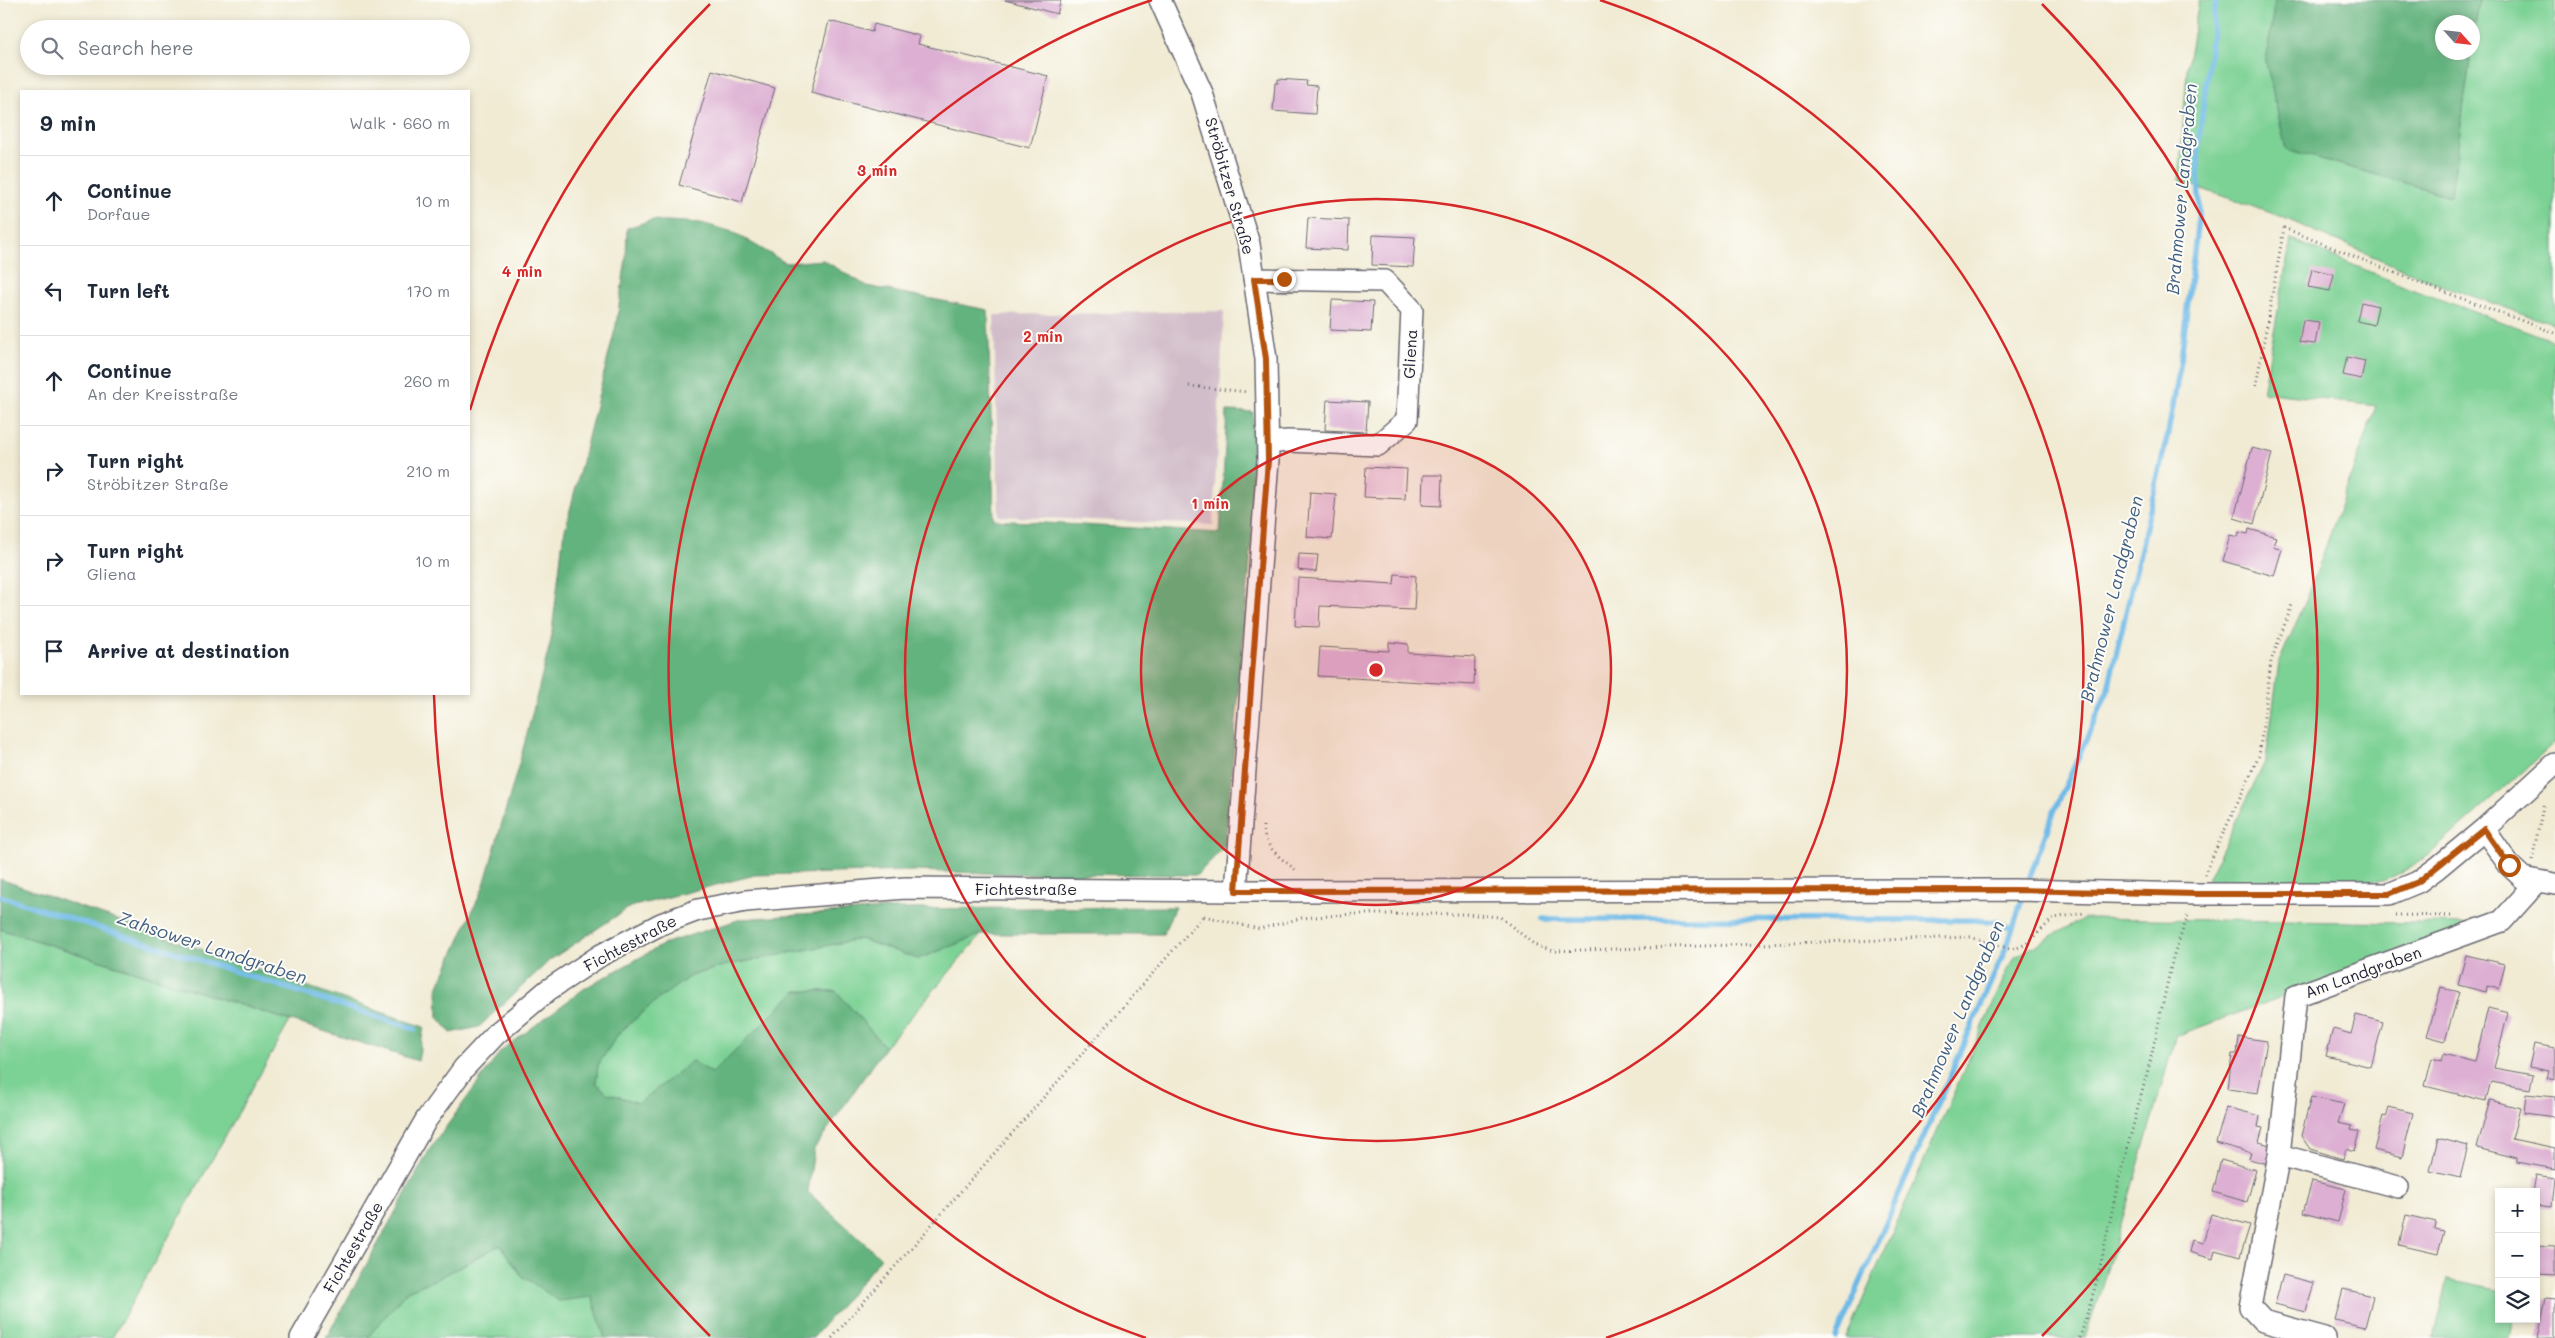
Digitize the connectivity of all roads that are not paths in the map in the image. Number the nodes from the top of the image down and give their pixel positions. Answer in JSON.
{"nodes":[{"id":1,"x":1160,"y":0,"type":"edge"},
{"id":2,"x":1254,"y":279,"type":"junction"},
{"id":3,"x":1268,"y":443,"type":"junction"},
{"id":4,"x":2555,"y":764,"type":"edge"},
{"id":5,"x":2484,"y":829,"type":"junction"},
{"id":6,"x":2546,"y":883,"type":"edge"},
{"id":7,"x":1236,"y":891,"type":"junction"},
{"id":8,"x":2279,"y":1155,"type":"junction"},
{"id":9,"x":2398,"y":1188,"type":"dead end"},
{"id":10,"x":301,"y":1338,"type":"edge"},
{"id":11,"x":2325,"y":1338,"type":"edge"}],
"edges":[{"from":1,"to":2,"type":"street","name":"Ströbitzer Straße"},
{"from":2,"to":3,"type":"street","name":"Ströbitzer Straße"},
{"from":2,"to":3,"type":"street","name":"Gliena"},
{"from":3,"to":7,"type":"street","name":"Ströbitzer Straße"},
{"from":4,"to":5,"type":"street","name":"Fichtestraße"},
{"from":5,"to":6,"type":"street"},
{"from":5,"to":7,"type":"street","name":"Fichtestraße"},
{"from":6,"to":8,"type":"street","name":"Am Landgraben"},
{"from":7,"to":10,"type":"street","name":"Fichtestraße"},
{"from":8,"to":9,"type":"street"},
{"from":8,"to":11,"type":"street","name":"Am Landgraben"}]}
